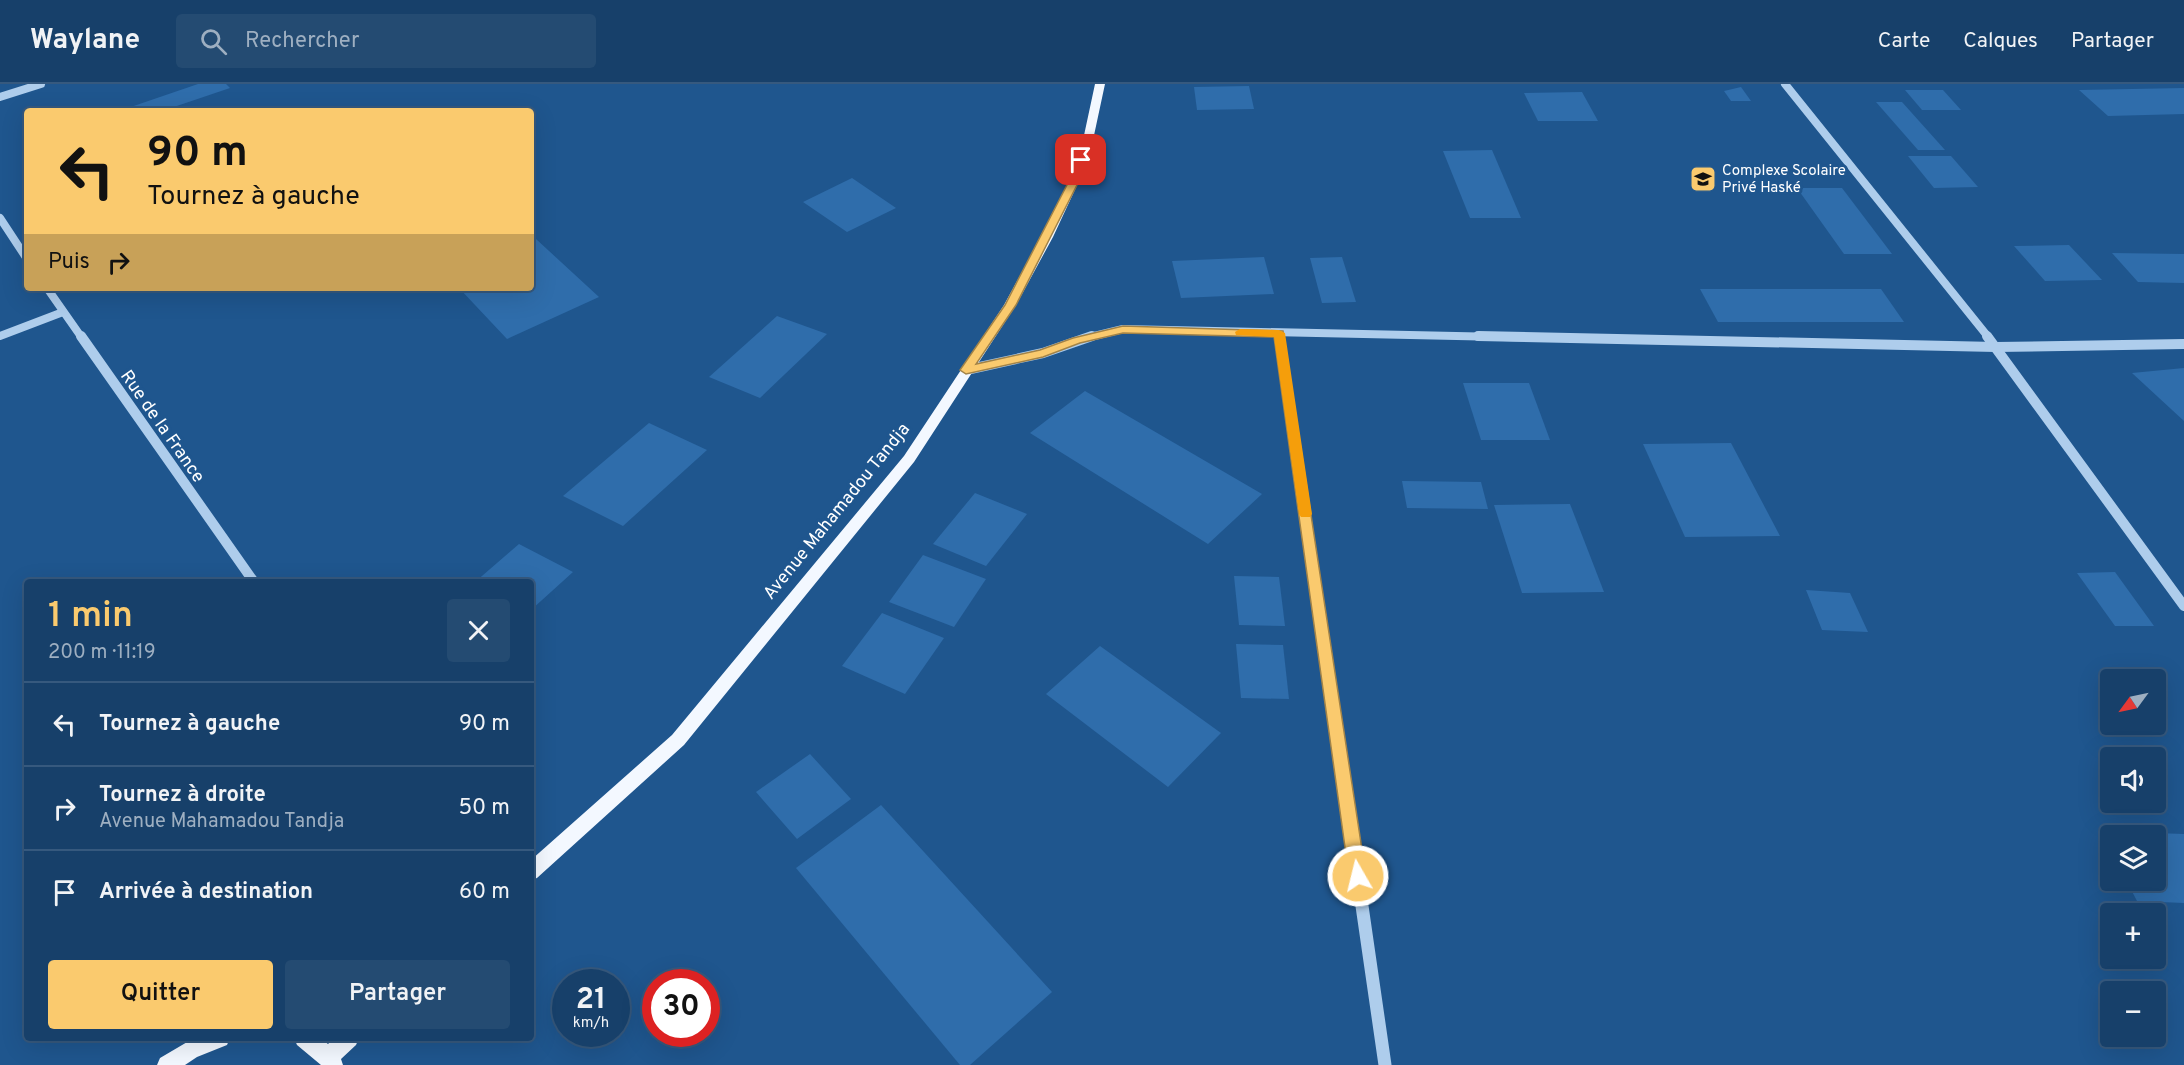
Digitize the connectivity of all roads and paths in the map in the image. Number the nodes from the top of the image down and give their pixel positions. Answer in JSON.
{"nodes":[{"id":1,"x":41,"y":84,"type":"edge"},
{"id":2,"x":1100,"y":84,"type":"edge"},
{"id":3,"x":1785,"y":84,"type":"edge"},
{"id":4,"x":0,"y":97,"type":"edge"},
{"id":5,"x":0,"y":218,"type":"edge"},
{"id":6,"x":24,"y":254,"type":"edge"},
{"id":7,"x":49,"y":291,"type":"edge"},
{"id":8,"x":63,"y":312,"type":"junction"},
{"id":9,"x":1279,"y":333,"type":"junction"},
{"id":10,"x":0,"y":336,"type":"edge"},
{"id":11,"x":2184,"y":344,"type":"edge"},
{"id":12,"x":1996,"y":347,"type":"junction"},
{"id":13,"x":966,"y":370,"type":"junction"},
{"id":14,"x":252,"y":579,"type":"edge"},
{"id":15,"x":2184,"y":606,"type":"edge"},
{"id":16,"x":534,"y":869,"type":"edge"},
{"id":17,"x":212,"y":1041,"type":"edge"},
{"id":18,"x":308,"y":1041,"type":"edge"},
{"id":19,"x":348,"y":1041,"type":"edge"},
{"id":20,"x":331,"y":1061,"type":"edge"},
{"id":21,"x":167,"y":1065,"type":"edge"},
{"id":22,"x":1385,"y":1065,"type":"edge"}],
"edges":[{"from":1,"to":4,"type":"street"},
{"from":2,"to":13,"type":"main road","name":"Avenue Mahamadou Tandja"},
{"from":3,"to":12,"type":"street"},
{"from":5,"to":6,"type":"street"},
{"from":7,"to":8,"type":"street","name":"Rue de la France"},
{"from":8,"to":10,"type":"street"},
{"from":8,"to":14,"type":"street","name":"Rue de la France"},
{"from":9,"to":12,"type":"street"},
{"from":9,"to":13,"type":"street"},
{"from":9,"to":22,"type":"street"},
{"from":11,"to":12,"type":"street"},
{"from":12,"to":15,"type":"street"},
{"from":13,"to":16,"type":"main road","name":"Avenue Mahamadou Tandja"},
{"from":17,"to":21,"type":"main road"},
{"from":18,"to":20,"type":"main road"},
{"from":19,"to":20,"type":"main road"}]}
